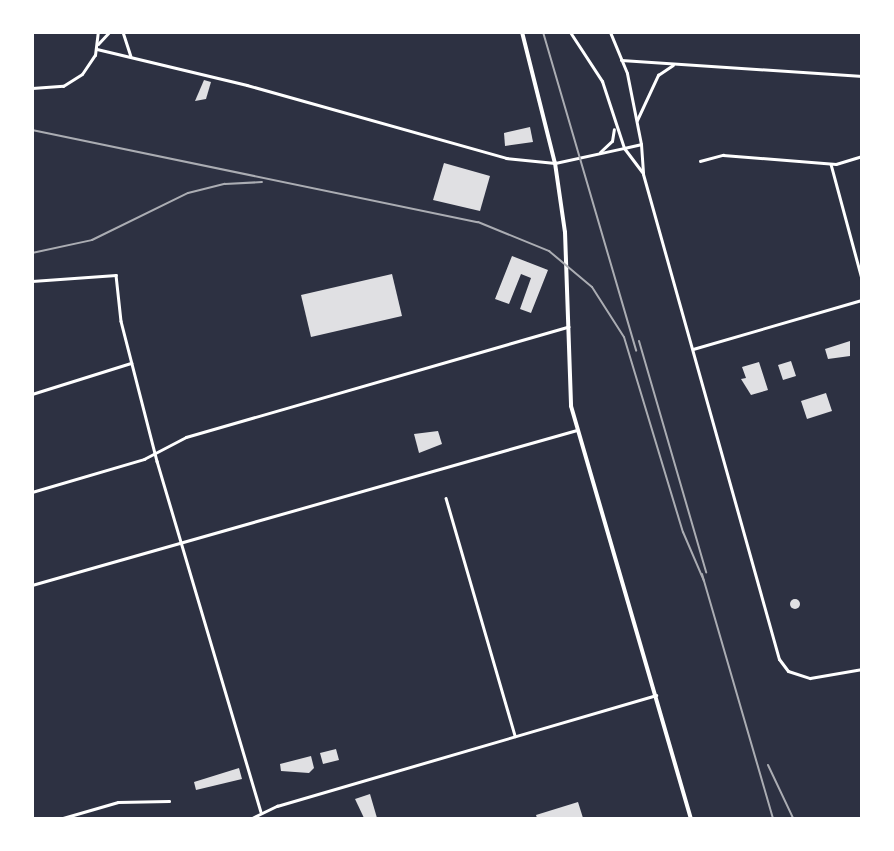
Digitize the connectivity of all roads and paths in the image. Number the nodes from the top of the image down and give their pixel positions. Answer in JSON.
{"nodes":[{"id":1,"x":98,"y":32,"type":"edge"},
{"id":2,"x":109,"y":32,"type":"edge"},
{"id":3,"x":123,"y":32,"type":"edge"},
{"id":4,"x":522,"y":32,"type":"edge"},
{"id":5,"x":570,"y":32,"type":"edge"},
{"id":6,"x":610,"y":32,"type":"edge"},
{"id":7,"x":98,"y":44,"type":"junction"},
{"id":8,"x":96,"y":49,"type":"junction"},
{"id":9,"x":132,"y":57,"type":"junction"},
{"id":10,"x":620,"y":60,"type":"junction"},
{"id":11,"x":678,"y":64,"type":"junction"},
{"id":12,"x":862,"y":76,"type":"edge"},
{"id":13,"x":32,"y":88,"type":"edge"},
{"id":14,"x":637,"y":120,"type":"junction"},
{"id":15,"x":615,"y":127,"type":"junction"},
{"id":16,"x":641,"y":144,"type":"junction"},
{"id":17,"x":624,"y":148,"type":"junction"},
{"id":18,"x":595,"y":154,"type":"junction"},
{"id":19,"x":862,"y":156,"type":"edge"},
{"id":20,"x":700,"y":161,"type":"dead end"},
{"id":21,"x":555,"y":163,"type":"junction"},
{"id":22,"x":831,"y":164,"type":"junction"},
{"id":23,"x":644,"y":174,"type":"junction"},
{"id":24,"x":862,"y":279,"type":"edge"},
{"id":25,"x":32,"y":281,"type":"edge"},
{"id":26,"x":862,"y":300,"type":"edge"},
{"id":27,"x":568,"y":327,"type":"junction"},
{"id":28,"x":693,"y":349,"type":"junction"},
{"id":29,"x":131,"y":363,"type":"junction"},
{"id":30,"x":32,"y":394,"type":"edge"},
{"id":31,"x":577,"y":430,"type":"junction"},
{"id":32,"x":155,"y":452,"type":"junction"},
{"id":33,"x":32,"y":492,"type":"edge"},
{"id":34,"x":446,"y":498,"type":"dead end"},
{"id":35,"x":180,"y":542,"type":"junction"},
{"id":36,"x":32,"y":585,"type":"edge"},
{"id":37,"x":862,"y":669,"type":"edge"},
{"id":38,"x":656,"y":694,"type":"junction"},
{"id":39,"x":515,"y":736,"type":"junction"},
{"id":40,"x":169,"y":801,"type":"dead end"},
{"id":41,"x":261,"y":812,"type":"junction"},
{"id":42,"x":63,"y":818,"type":"edge"},
{"id":43,"x":252,"y":818,"type":"edge"},
{"id":44,"x":691,"y":818,"type":"edge"}],
"edges":[{"from":1,"to":7,"type":"street"},
{"from":2,"to":7,"type":"street"},
{"from":3,"to":9,"type":"street"},
{"from":4,"to":21,"type":"main road"},
{"from":5,"to":15,"type":"street"},
{"from":6,"to":10,"type":"street"},
{"from":7,"to":8,"type":"street"},
{"from":8,"to":9,"type":"street"},
{"from":8,"to":13,"type":"street"},
{"from":9,"to":21,"type":"street"},
{"from":10,"to":11,"type":"street"},
{"from":10,"to":14,"type":"street"},
{"from":11,"to":12,"type":"street"},
{"from":11,"to":14,"type":"street"},
{"from":14,"to":16,"type":"street"},
{"from":15,"to":17,"type":"street"},
{"from":15,"to":18,"type":"street"},
{"from":16,"to":17,"type":"street"},
{"from":16,"to":23,"type":"street"},
{"from":17,"to":18,"type":"street"},
{"from":17,"to":23,"type":"street"},
{"from":18,"to":21,"type":"street"},
{"from":19,"to":22,"type":"street"},
{"from":20,"to":22,"type":"street"},
{"from":21,"to":27,"type":"main road"},
{"from":22,"to":24,"type":"street"},
{"from":23,"to":28,"type":"street"},
{"from":25,"to":29,"type":"street"},
{"from":26,"to":28,"type":"street"},
{"from":27,"to":31,"type":"main road"},
{"from":27,"to":32,"type":"street"},
{"from":28,"to":37,"type":"street"},
{"from":29,"to":30,"type":"street"},
{"from":29,"to":32,"type":"street"},
{"from":31,"to":35,"type":"street"},
{"from":31,"to":38,"type":"main road"},
{"from":32,"to":33,"type":"street"},
{"from":32,"to":35,"type":"street"},
{"from":34,"to":39,"type":"street"},
{"from":35,"to":36,"type":"street"},
{"from":35,"to":41,"type":"street"},
{"from":38,"to":39,"type":"street"},
{"from":38,"to":44,"type":"main road"},
{"from":39,"to":41,"type":"street"},
{"from":40,"to":42,"type":"street"},
{"from":41,"to":43,"type":"street"}]}
